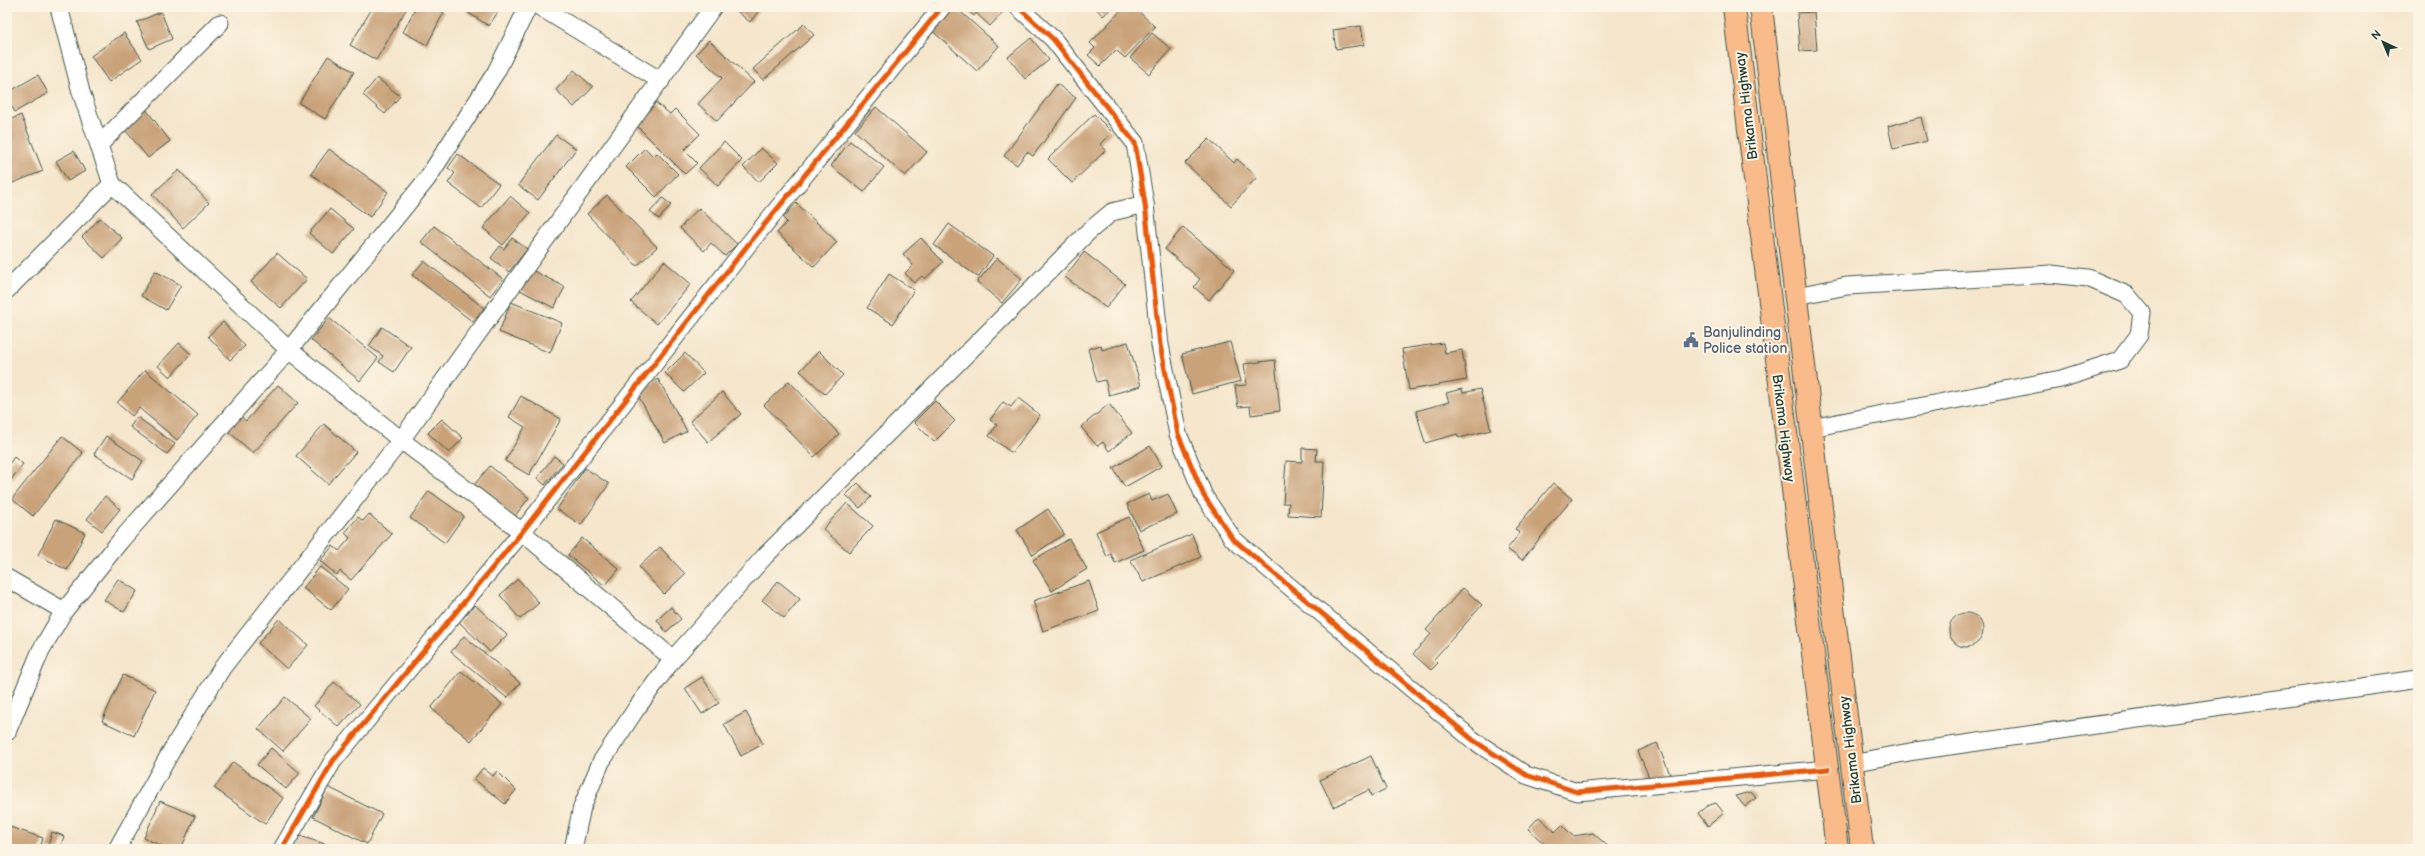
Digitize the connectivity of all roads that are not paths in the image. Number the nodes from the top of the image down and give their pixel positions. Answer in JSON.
{"nodes":[{"id":1,"x":59,"y":7,"type":"edge"},
{"id":2,"x":528,"y":7,"type":"edge"},
{"id":3,"x":540,"y":7,"type":"edge"},
{"id":4,"x":713,"y":7,"type":"edge"},
{"id":5,"x":942,"y":7,"type":"edge"},
{"id":6,"x":1018,"y":7,"type":"edge"},
{"id":7,"x":1734,"y":7,"type":"edge"},
{"id":8,"x":1761,"y":7,"type":"edge"},
{"id":9,"x":220,"y":23,"type":"dead end"},
{"id":10,"x":661,"y":80,"type":"junction"},
{"id":11,"x":99,"y":145,"type":"junction"},
{"id":12,"x":1779,"y":152,"type":"junction"},
{"id":13,"x":1752,"y":157,"type":"junction"},
{"id":14,"x":112,"y":184,"type":"junction"},
{"id":15,"x":1145,"y":204,"type":"junction"},
{"id":16,"x":10,"y":281,"type":"edge"},
{"id":17,"x":1796,"y":296,"type":"junction"},
{"id":18,"x":289,"y":350,"type":"junction"},
{"id":19,"x":1812,"y":428,"type":"junction"},
{"id":20,"x":401,"y":440,"type":"junction"},
{"id":21,"x":522,"y":532,"type":"junction"},
{"id":22,"x":1827,"y":558,"type":"junction"},
{"id":23,"x":1801,"y":561,"type":"junction"},
{"id":24,"x":7,"y":578,"type":"edge"},
{"id":25,"x":64,"y":611,"type":"junction"},
{"id":26,"x":673,"y":659,"type":"junction"},
{"id":27,"x":2418,"y":679,"type":"edge"},
{"id":28,"x":7,"y":732,"type":"edge"},
{"id":29,"x":1851,"y":763,"type":"junction"},
{"id":30,"x":1828,"y":769,"type":"junction"},
{"id":31,"x":117,"y":849,"type":"edge"},
{"id":32,"x":282,"y":849,"type":"edge"},
{"id":33,"x":573,"y":849,"type":"edge"},
{"id":34,"x":1837,"y":849,"type":"edge"},
{"id":35,"x":1862,"y":849,"type":"edge"}],
"edges":[{"from":1,"to":11,"type":"street"},
{"from":2,"to":18,"type":"street"},
{"from":3,"to":10,"type":"street"},
{"from":4,"to":10,"type":"street"},
{"from":5,"to":21,"type":"street"},
{"from":6,"to":15,"type":"street"},
{"from":7,"to":13,"type":"highway","name":"Brikama Highway"},
{"from":8,"to":12,"type":"highway","name":"Brikama Highway"},
{"from":9,"to":11,"type":"street"},
{"from":10,"to":20,"type":"street"},
{"from":11,"to":14,"type":"street"},
{"from":12,"to":13,"type":"highway"},
{"from":12,"to":17,"type":"highway","name":"Brikama Highway"},
{"from":13,"to":23,"type":"highway","name":"Brikama Highway"},
{"from":14,"to":16,"type":"street"},
{"from":14,"to":18,"type":"street"},
{"from":15,"to":26,"type":"street"},
{"from":15,"to":30,"type":"street"},
{"from":17,"to":19,"type":"highway","name":"Brikama Highway"},
{"from":17,"to":19,"type":"street"},
{"from":18,"to":20,"type":"street"},
{"from":18,"to":25,"type":"street"},
{"from":19,"to":22,"type":"highway","name":"Brikama Highway"},
{"from":20,"to":21,"type":"street"},
{"from":20,"to":31,"type":"street"},
{"from":21,"to":26,"type":"street"},
{"from":21,"to":32,"type":"street"},
{"from":22,"to":23,"type":"highway"},
{"from":22,"to":29,"type":"highway","name":"Brikama Highway"},
{"from":23,"to":30,"type":"highway","name":"Brikama Highway"},
{"from":24,"to":25,"type":"street"},
{"from":25,"to":28,"type":"street"},
{"from":26,"to":33,"type":"street"},
{"from":27,"to":29,"type":"street"},
{"from":29,"to":35,"type":"highway","name":"Brikama Highway"},
{"from":30,"to":34,"type":"highway","name":"Brikama Highway"}]}
